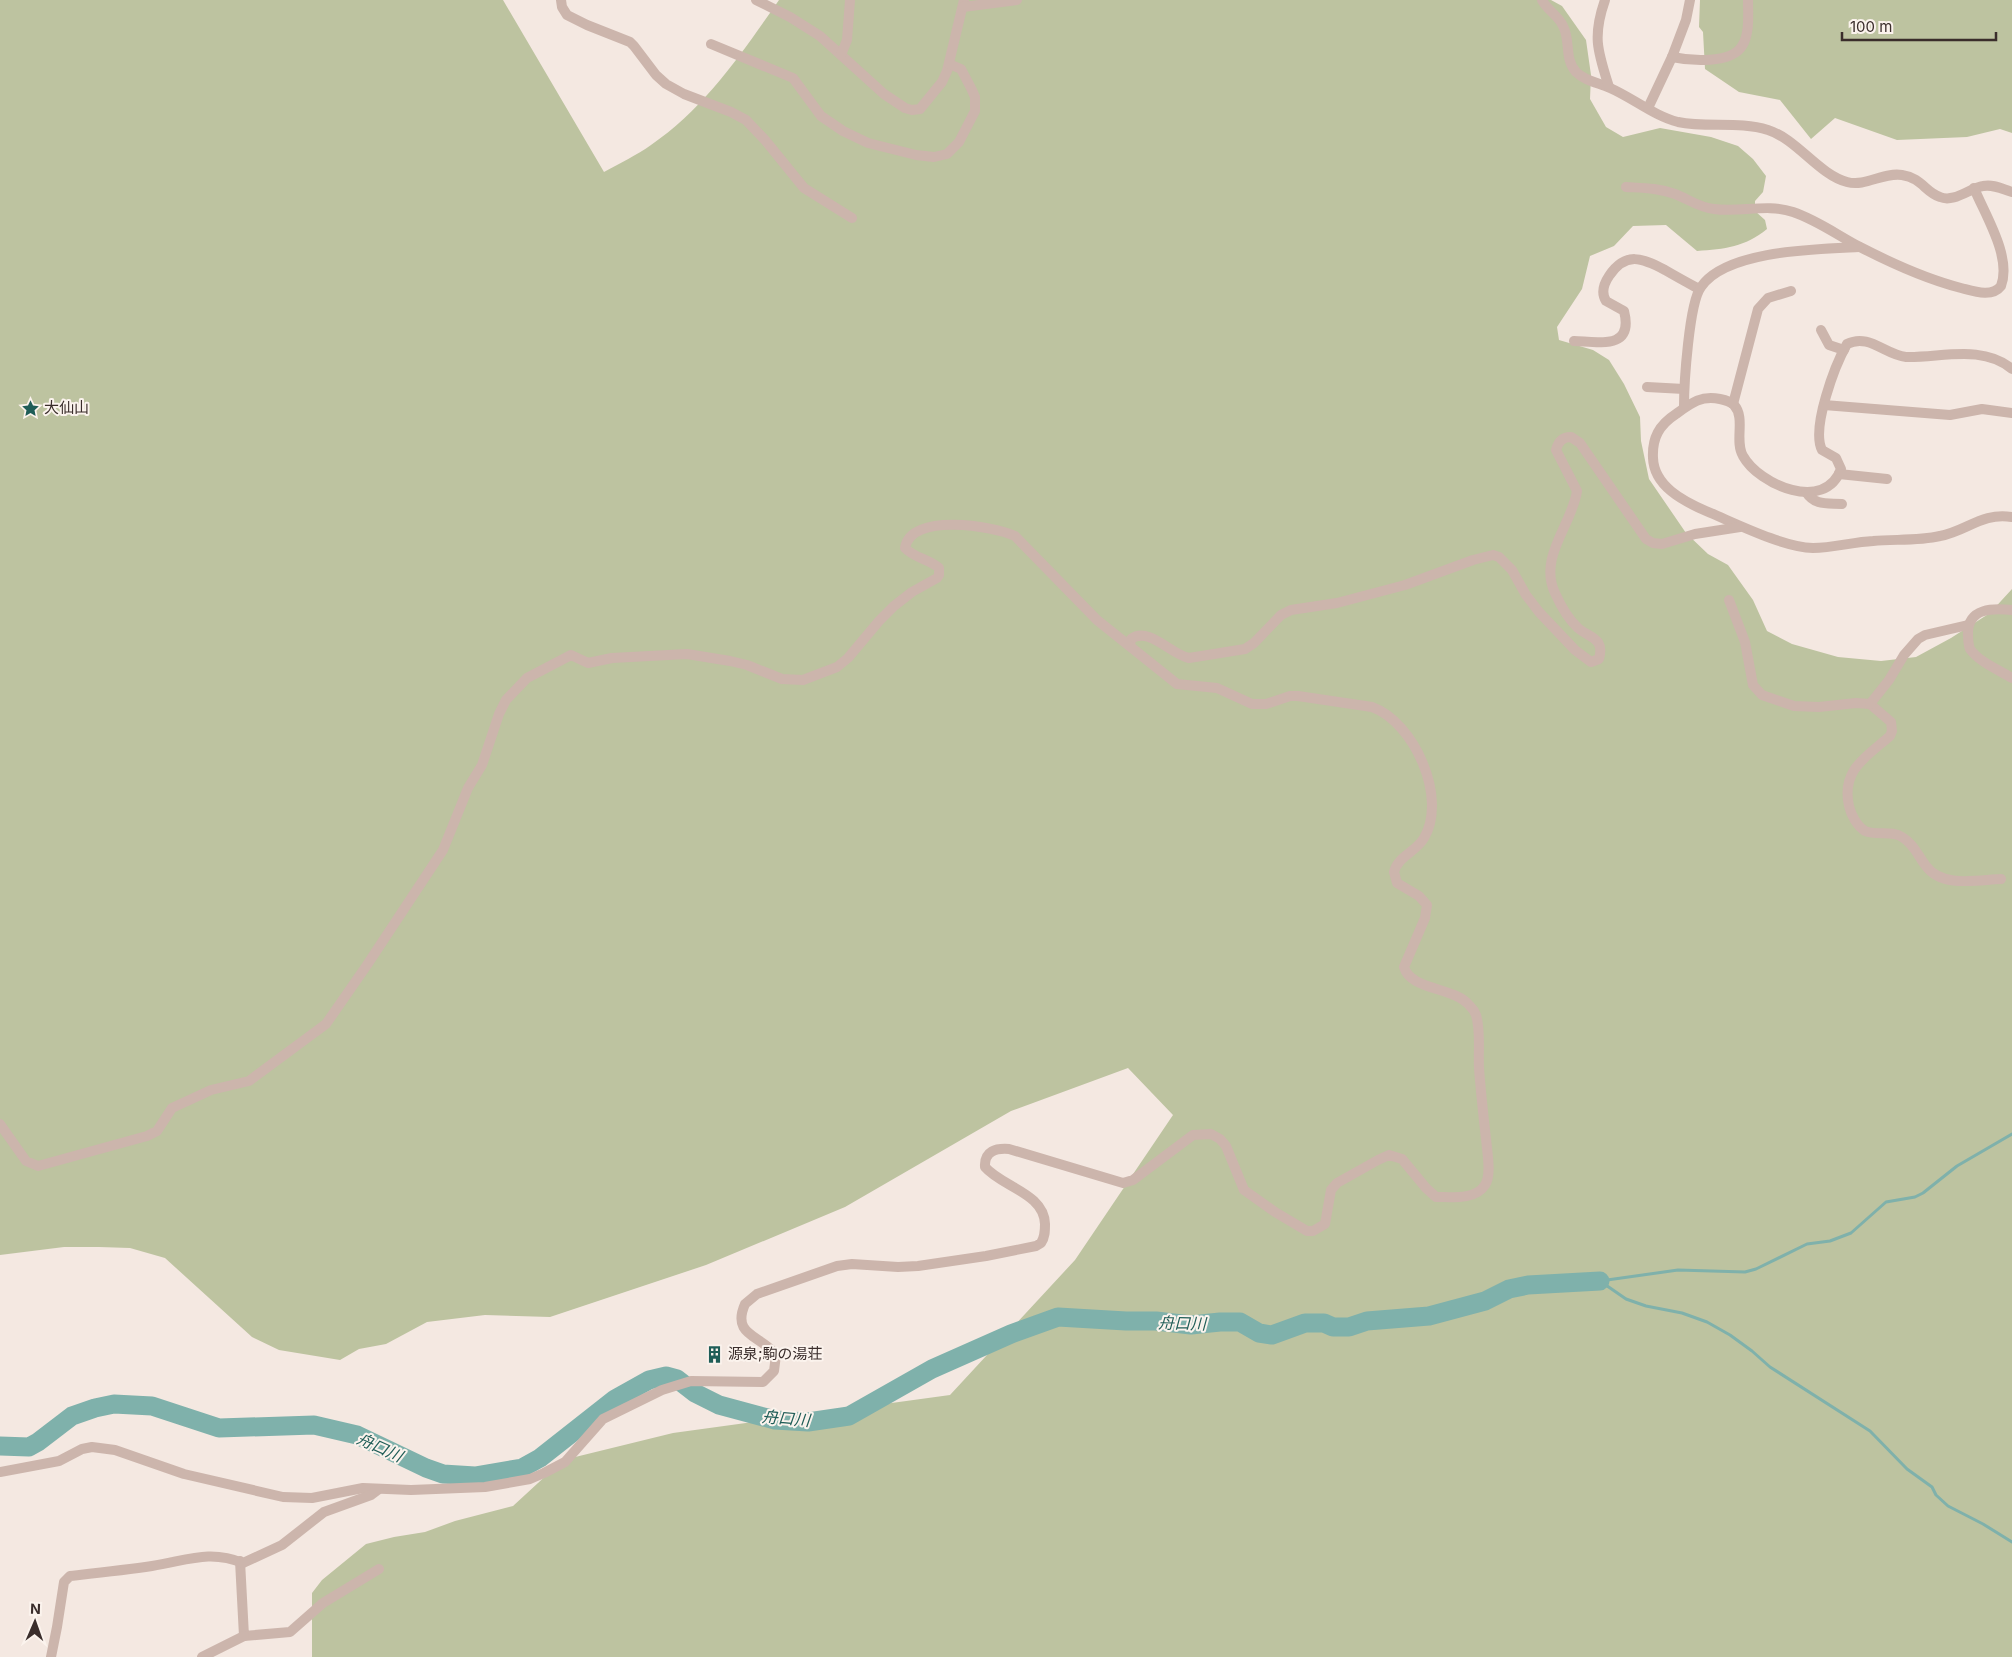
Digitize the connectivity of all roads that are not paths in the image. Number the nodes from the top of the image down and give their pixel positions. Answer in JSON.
{"nodes":[{"id":1,"x":561,"y":0,"type":"edge"},
{"id":2,"x":756,"y":0,"type":"edge"},
{"id":3,"x":850,"y":0,"type":"edge"},
{"id":4,"x":1017,"y":0,"type":"edge"},
{"id":5,"x":1542,"y":0,"type":"edge"},
{"id":6,"x":1605,"y":0,"type":"edge"},
{"id":7,"x":1690,"y":0,"type":"edge"},
{"id":8,"x":1748,"y":0,"type":"edge"},
{"id":9,"x":963,"y":4,"type":"edge"},
{"id":10,"x":711,"y":44,"type":"dead end"},
{"id":11,"x":841,"y":55,"type":"junction"},
{"id":12,"x":1672,"y":58,"type":"junction"},
{"id":13,"x":949,"y":64,"type":"junction"},
{"id":14,"x":1609,"y":87,"type":"junction"},
{"id":15,"x":1648,"y":108,"type":"junction"},
{"id":16,"x":1626,"y":187,"type":"dead end"},
{"id":17,"x":1974,"y":188,"type":"junction"},
{"id":18,"x":2012,"y":192,"type":"edge"},
{"id":19,"x":852,"y":218,"type":"dead end"},
{"id":20,"x":1859,"y":247,"type":"junction"},
{"id":21,"x":2009,"y":256,"type":"edge"},
{"id":22,"x":1699,"y":289,"type":"junction"},
{"id":23,"x":1791,"y":291,"type":"dead end"},
{"id":24,"x":1822,"y":330,"type":"dead end"},
{"id":25,"x":1574,"y":341,"type":"dead end"},
{"id":26,"x":1844,"y":350,"type":"junction"},
{"id":27,"x":2012,"y":369,"type":"edge"},
{"id":28,"x":1648,"y":387,"type":"dead end"},
{"id":29,"x":1684,"y":389,"type":"junction"},
{"id":30,"x":1733,"y":404,"type":"junction"},
{"id":31,"x":1824,"y":405,"type":"junction"},
{"id":32,"x":1684,"y":407,"type":"junction"},
{"id":33,"x":2012,"y":413,"type":"edge"},
{"id":34,"x":1839,"y":474,"type":"junction"},
{"id":35,"x":1887,"y":479,"type":"dead end"},
{"id":36,"x":1806,"y":492,"type":"junction"},
{"id":37,"x":1842,"y":504,"type":"dead end"},
{"id":38,"x":2012,"y":517,"type":"edge"},
{"id":39,"x":1740,"y":527,"type":"junction"},
{"id":40,"x":1728,"y":600,"type":"dead end"},
{"id":41,"x":2012,"y":610,"type":"edge"},
{"id":42,"x":1968,"y":625,"type":"junction"},
{"id":43,"x":1130,"y":645,"type":"junction"},
{"id":44,"x":2012,"y":678,"type":"edge"},
{"id":45,"x":1870,"y":704,"type":"junction"},
{"id":46,"x":2001,"y":879,"type":"dead end"},
{"id":47,"x":0,"y":1124,"type":"edge"},
{"id":48,"x":0,"y":1472,"type":"edge"},
{"id":49,"x":379,"y":1489,"type":"junction"},
{"id":50,"x":240,"y":1561,"type":"junction"},
{"id":51,"x":379,"y":1569,"type":"dead end"},
{"id":52,"x":244,"y":1636,"type":"junction"},
{"id":53,"x":50,"y":1657,"type":"edge"},
{"id":54,"x":202,"y":1657,"type":"edge"}],
"edges":[{"from":1,"to":19,"type":"street"},
{"from":2,"to":11,"type":"street"},
{"from":3,"to":11,"type":"street"},
{"from":4,"to":9,"type":"street"},
{"from":5,"to":14,"type":"street"},
{"from":6,"to":14,"type":"street"},
{"from":7,"to":12,"type":"street"},
{"from":8,"to":12,"type":"street"},
{"from":9,"to":13,"type":"street"},
{"from":10,"to":13,"type":"street"},
{"from":11,"to":13,"type":"street"},
{"from":12,"to":15,"type":"street"},
{"from":14,"to":15,"type":"street"},
{"from":15,"to":17,"type":"street"},
{"from":16,"to":20,"type":"street"},
{"from":17,"to":18,"type":"street"},
{"from":17,"to":21,"type":"street"},
{"from":20,"to":21,"type":"street"},
{"from":20,"to":22,"type":"street"},
{"from":22,"to":25,"type":"street"},
{"from":22,"to":29,"type":"street"},
{"from":23,"to":30,"type":"street"},
{"from":24,"to":26,"type":"street"},
{"from":26,"to":27,"type":"street"},
{"from":26,"to":31,"type":"street"},
{"from":28,"to":29,"type":"street"},
{"from":29,"to":32,"type":"street"},
{"from":30,"to":32,"type":"street"},
{"from":30,"to":36,"type":"street"},
{"from":31,"to":33,"type":"street"},
{"from":31,"to":34,"type":"street"},
{"from":32,"to":39,"type":"street"},
{"from":34,"to":35,"type":"street"},
{"from":34,"to":36,"type":"street"},
{"from":36,"to":37,"type":"street"},
{"from":38,"to":39,"type":"street"},
{"from":39,"to":43,"type":"street"},
{"from":40,"to":45,"type":"street"},
{"from":41,"to":42,"type":"street"},
{"from":42,"to":44,"type":"street"},
{"from":42,"to":45,"type":"street"},
{"from":43,"to":47,"type":"street"},
{"from":43,"to":49,"type":"street"},
{"from":45,"to":46,"type":"street"},
{"from":48,"to":49,"type":"street"},
{"from":49,"to":50,"type":"street"},
{"from":50,"to":52,"type":"street"},
{"from":50,"to":53,"type":"street"},
{"from":51,"to":52,"type":"street"},
{"from":52,"to":54,"type":"street"}]}
